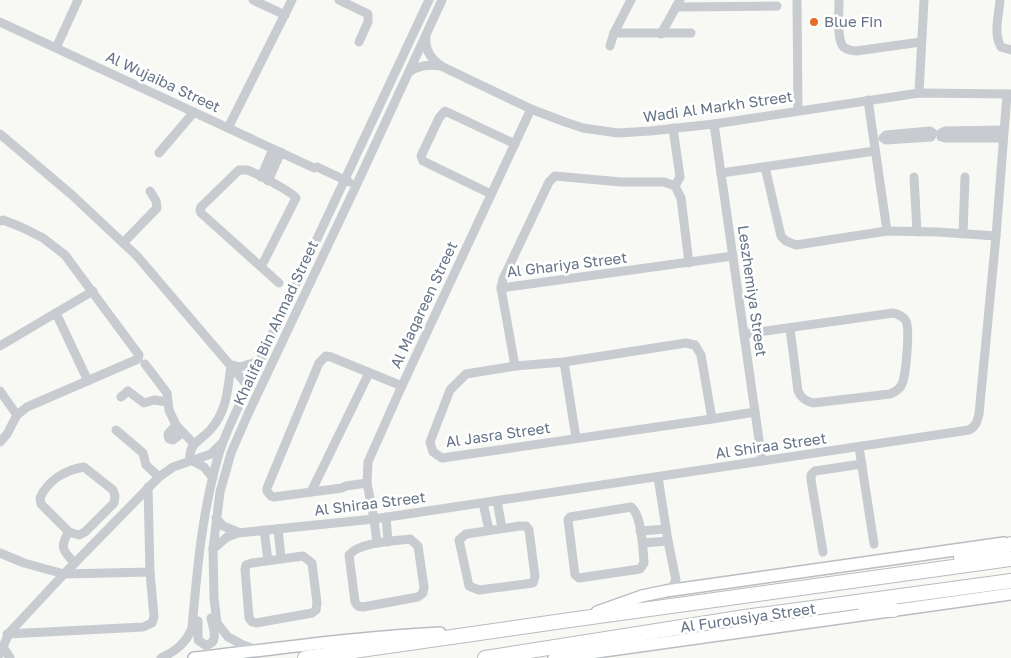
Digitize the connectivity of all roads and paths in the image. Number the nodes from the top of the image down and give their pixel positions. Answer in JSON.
{"nodes":[{"id":1,"x":78,"y":0,"type":"edge"},
{"id":2,"x":254,"y":0,"type":"edge"},
{"id":3,"x":292,"y":0,"type":"edge"},
{"id":4,"x":339,"y":0,"type":"edge"},
{"id":5,"x":429,"y":0,"type":"edge"},
{"id":6,"x":442,"y":0,"type":"edge"},
{"id":7,"x":631,"y":0,"type":"edge"},
{"id":8,"x":797,"y":0,"type":"edge"},
{"id":9,"x":839,"y":0,"type":"edge"},
{"id":10,"x":924,"y":0,"type":"edge"},
{"id":11,"x":1000,"y":0,"type":"edge"},
{"id":12,"x":678,"y":4,"type":"edge"},
{"id":13,"x":777,"y":6,"type":"dead end"},
{"id":14,"x":284,"y":15,"type":"junction"},
{"id":15,"x":0,"y":22,"type":"edge"},
{"id":16,"x":427,"y":32,"type":"junction"},
{"id":17,"x":614,"y":34,"type":"junction"},
{"id":18,"x":661,"y":34,"type":"junction"},
{"id":19,"x":691,"y":34,"type":"dead end"},
{"id":20,"x":359,"y":42,"type":"dead end"},
{"id":21,"x":921,"y":42,"type":"junction"},
{"id":22,"x":610,"y":46,"type":"dead end"},
{"id":23,"x":56,"y":48,"type":"junction"},
{"id":24,"x":1011,"y":50,"type":"edge"},
{"id":25,"x":441,"y":66,"type":"junction"},
{"id":26,"x":408,"y":73,"type":"junction"},
{"id":27,"x":919,"y":92,"type":"junction"},
{"id":28,"x":1009,"y":94,"type":"edge"},
{"id":29,"x":868,"y":100,"type":"junction"},
{"id":30,"x":531,"y":109,"type":"junction"},
{"id":31,"x":798,"y":110,"type":"junction"},
{"id":32,"x":194,"y":112,"type":"junction"},
{"id":33,"x":714,"y":124,"type":"junction"},
{"id":34,"x":228,"y":128,"type":"junction"},
{"id":35,"x":673,"y":128,"type":"junction"},
{"id":36,"x":0,"y":134,"type":"edge"},
{"id":37,"x":959,"y":134,"type":"dead end"},
{"id":38,"x":1003,"y":134,"type":"junction"},
{"id":39,"x":916,"y":135,"type":"dead end"},
{"id":40,"x":878,"y":139,"type":"junction"},
{"id":41,"x":515,"y":144,"type":"junction"},
{"id":42,"x":277,"y":150,"type":"junction"},
{"id":43,"x":875,"y":151,"type":"junction"},
{"id":44,"x":159,"y":153,"type":"dead end"},
{"id":45,"x":765,"y":166,"type":"junction"},
{"id":46,"x":721,"y":173,"type":"junction"},
{"id":47,"x":914,"y":177,"type":"dead end"},
{"id":48,"x":965,"y":177,"type":"dead end"},
{"id":49,"x":264,"y":179,"type":"junction"},
{"id":50,"x":343,"y":183,"type":"junction"},
{"id":51,"x":675,"y":186,"type":"junction"},
{"id":52,"x":354,"y":190,"type":"junction"},
{"id":53,"x":150,"y":191,"type":"dead end"},
{"id":54,"x":491,"y":194,"type":"junction"},
{"id":55,"x":0,"y":221,"type":"edge"},
{"id":56,"x":886,"y":232,"type":"junction"},
{"id":57,"x":917,"y":232,"type":"junction"},
{"id":58,"x":963,"y":234,"type":"junction"},
{"id":59,"x":996,"y":236,"type":"junction"},
{"id":60,"x":123,"y":243,"type":"junction"},
{"id":61,"x":733,"y":256,"type":"junction"},
{"id":62,"x":689,"y":262,"type":"junction"},
{"id":63,"x":262,"y":267,"type":"junction"},
{"id":64,"x":279,"y":283,"type":"dead end"},
{"id":65,"x":502,"y":288,"type":"junction"},
{"id":66,"x":93,"y":291,"type":"junction"},
{"id":67,"x":56,"y":313,"type":"junction"},
{"id":68,"x":790,"y":328,"type":"junction"},
{"id":69,"x":744,"y":334,"type":"junction"},
{"id":70,"x":0,"y":346,"type":"edge"},
{"id":71,"x":260,"y":362,"type":"junction"},
{"id":72,"x":564,"y":362,"type":"junction"},
{"id":73,"x":145,"y":364,"type":"dead end"},
{"id":74,"x":231,"y":365,"type":"junction"},
{"id":75,"x":515,"y":366,"type":"junction"},
{"id":76,"x":369,"y":373,"type":"junction"},
{"id":77,"x":88,"y":381,"type":"junction"},
{"id":78,"x":248,"y":386,"type":"junction"},
{"id":79,"x":401,"y":388,"type":"junction"},
{"id":80,"x":0,"y":392,"type":"edge"},
{"id":81,"x":121,"y":397,"type":"dead end"},
{"id":82,"x":168,"y":402,"type":"junction"},
{"id":83,"x":755,"y":412,"type":"junction"},
{"id":84,"x":17,"y":415,"type":"junction"},
{"id":85,"x":712,"y":419,"type":"junction"},
{"id":86,"x":176,"y":425,"type":"junction"},
{"id":87,"x":116,"y":430,"type":"dead end"},
{"id":88,"x":182,"y":433,"type":"junction"},
{"id":89,"x":576,"y":438,"type":"junction"},
{"id":90,"x":224,"y":441,"type":"junction"},
{"id":91,"x":0,"y":442,"type":"edge"},
{"id":92,"x":194,"y":444,"type":"junction"},
{"id":93,"x":859,"y":447,"type":"junction"},
{"id":94,"x":190,"y":460,"type":"junction"},
{"id":95,"x":762,"y":461,"type":"junction"},
{"id":96,"x":862,"y":464,"type":"junction"},
{"id":97,"x":159,"y":477,"type":"junction"},
{"id":98,"x":658,"y":477,"type":"junction"},
{"id":99,"x":213,"y":478,"type":"junction"},
{"id":100,"x":367,"y":486,"type":"junction"},
{"id":101,"x":148,"y":487,"type":"junction"},
{"id":102,"x":311,"y":492,"type":"junction"},
{"id":103,"x":497,"y":500,"type":"junction"},
{"id":104,"x":483,"y":503,"type":"junction"},
{"id":105,"x":386,"y":517,"type":"junction"},
{"id":106,"x":216,"y":518,"type":"junction"},
{"id":107,"x":374,"y":519,"type":"junction"},
{"id":108,"x":502,"y":528,"type":"junction"},
{"id":109,"x":278,"y":529,"type":"junction"},
{"id":110,"x":666,"y":529,"type":"junction"},
{"id":111,"x":264,"y":530,"type":"junction"},
{"id":112,"x":489,"y":530,"type":"junction"},
{"id":113,"x":640,"y":531,"type":"junction"},
{"id":114,"x":69,"y":532,"type":"junction"},
{"id":115,"x":238,"y":532,"type":"junction"},
{"id":116,"x":668,"y":540,"type":"junction"},
{"id":117,"x":388,"y":542,"type":"junction"},
{"id":118,"x":377,"y":543,"type":"junction"},
{"id":119,"x":642,"y":543,"type":"junction"},
{"id":120,"x":1011,"y":543,"type":"edge"},
{"id":121,"x":874,"y":544,"type":"dead end"},
{"id":122,"x":213,"y":549,"type":"junction"},
{"id":123,"x":823,"y":552,"type":"dead end"},
{"id":124,"x":0,"y":553,"type":"edge"},
{"id":125,"x":281,"y":558,"type":"junction"},
{"id":126,"x":1011,"y":559,"type":"edge"},
{"id":127,"x":268,"y":560,"type":"junction"},
{"id":128,"x":75,"y":563,"type":"junction"},
{"id":129,"x":150,"y":572,"type":"junction"},
{"id":130,"x":64,"y":574,"type":"junction"},
{"id":131,"x":888,"y":576,"type":"junction"},
{"id":132,"x":676,"y":580,"type":"junction"},
{"id":133,"x":1011,"y":581,"type":"edge"},
{"id":134,"x":690,"y":588,"type":"junction"},
{"id":135,"x":214,"y":591,"type":"junction"},
{"id":136,"x":670,"y":591,"type":"junction"},
{"id":137,"x":194,"y":594,"type":"junction"},
{"id":138,"x":1011,"y":594,"type":"edge"},
{"id":139,"x":893,"y":610,"type":"junction"},
{"id":140,"x":745,"y":617,"type":"junction"},
{"id":141,"x":577,"y":620,"type":"junction"},
{"id":142,"x":9,"y":633,"type":"junction"},
{"id":143,"x":474,"y":633,"type":"junction"},
{"id":144,"x":0,"y":637,"type":"edge"},
{"id":145,"x":2,"y":651,"type":"edge"},
{"id":146,"x":261,"y":651,"type":"junction"},
{"id":147,"x":10,"y":658,"type":"edge"},
{"id":148,"x":162,"y":658,"type":"edge"},
{"id":149,"x":194,"y":658,"type":"edge"},
{"id":150,"x":305,"y":658,"type":"edge"},
{"id":151,"x":485,"y":658,"type":"edge"},
{"id":152,"x":554,"y":658,"type":"edge"}],
"edges":[{"from":1,"to":23,"type":"street"},
{"from":2,"to":14,"type":"street"},
{"from":3,"to":14,"type":"street"},
{"from":4,"to":20,"type":"street"},
{"from":5,"to":50,"type":"street","name":"Khalifa Bin Ahmad Street"},
{"from":6,"to":16,"type":"street","name":"Khalifa Bin Ahmad Street"},
{"from":7,"to":17,"type":"street"},
{"from":8,"to":31,"type":"street"},
{"from":9,"to":21,"type":"street"},
{"from":10,"to":21,"type":"street"},
{"from":11,"to":24,"type":"street"},
{"from":12,"to":13,"type":"street"},
{"from":12,"to":18,"type":"street"},
{"from":14,"to":34,"type":"street"},
{"from":15,"to":23,"type":"street","name":"Al Wujaiba Street"},
{"from":16,"to":25,"type":"street","name":"Wadi Al Markh Street"},
{"from":16,"to":26,"type":"street","name":"Khalifa Bin Ahmad Street"},
{"from":17,"to":18,"type":"street"},
{"from":17,"to":22,"type":"street"},
{"from":18,"to":19,"type":"street"},
{"from":21,"to":27,"type":"street"},
{"from":23,"to":32,"type":"street","name":"Al Wujaiba Street"},
{"from":25,"to":26,"type":"street"},
{"from":25,"to":30,"type":"street","name":"Wadi Al Markh Street"},
{"from":26,"to":52,"type":"street","name":"Khalifa Bin Ahmad Street"},
{"from":27,"to":28,"type":"street","name":"Wadi Al Markh Street"},
{"from":27,"to":29,"type":"street","name":"Wadi Al Markh Street"},
{"from":28,"to":38,"type":"street","name":"Al Shiraa Street"},
{"from":29,"to":31,"type":"street","name":"Wadi Al Markh Street"},
{"from":29,"to":40,"type":"street"},
{"from":30,"to":35,"type":"street","name":"Wadi Al Markh Street"},
{"from":30,"to":41,"type":"street","name":"Al Maqareen Street"},
{"from":31,"to":33,"type":"street","name":"Wadi Al Markh Street"},
{"from":32,"to":34,"type":"street","name":"Al Wujaiba Street"},
{"from":32,"to":44,"type":"street"},
{"from":33,"to":35,"type":"street","name":"Wadi Al Markh Street"},
{"from":33,"to":46,"type":"street","name":"Leszhemiya Street"},
{"from":34,"to":42,"type":"street","name":"Al Wujaiba Street"},
{"from":35,"to":51,"type":"street"},
{"from":36,"to":60,"type":"street"},
{"from":37,"to":38,"type":"street"},
{"from":38,"to":59,"type":"street","name":"Al Shiraa Street"},
{"from":39,"to":40,"type":"street"},
{"from":40,"to":43,"type":"street"},
{"from":41,"to":54,"type":"street","name":"Al Maqareen Street"},
{"from":41,"to":54,"type":"street"},
{"from":42,"to":49,"type":"street"},
{"from":42,"to":50,"type":"street","name":"Al Wujaiba Street"},
{"from":43,"to":45,"type":"street"},
{"from":43,"to":56,"type":"street"},
{"from":45,"to":46,"type":"street"},
{"from":45,"to":56,"type":"street"},
{"from":46,"to":61,"type":"street","name":"Leszhemiya Street"},
{"from":47,"to":57,"type":"street"},
{"from":48,"to":58,"type":"street"},
{"from":49,"to":63,"type":"street"},
{"from":49,"to":63,"type":"street"},
{"from":50,"to":52,"type":"street","name":"Al Wujaiba Street"},
{"from":50,"to":71,"type":"street","name":"Khalifa Bin Ahmad Street"},
{"from":51,"to":62,"type":"street"},
{"from":51,"to":65,"type":"street","name":"Al Ghariya Street"},
{"from":52,"to":106,"type":"street","name":"Khalifa Bin Ahmad Street"},
{"from":53,"to":60,"type":"street"},
{"from":54,"to":79,"type":"street","name":"Al Maqareen Street"},
{"from":55,"to":66,"type":"street"},
{"from":56,"to":57,"type":"street"},
{"from":57,"to":58,"type":"street"},
{"from":58,"to":59,"type":"street"},
{"from":59,"to":93,"type":"street","name":"Al Shiraa Street"},
{"from":60,"to":74,"type":"street"},
{"from":61,"to":62,"type":"street","name":"Al Ghariya Street"},
{"from":61,"to":69,"type":"street","name":"Leszhemiya Street"},
{"from":62,"to":65,"type":"street","name":"Al Ghariya Street"},
{"from":63,"to":64,"type":"street"},
{"from":65,"to":75,"type":"street"},
{"from":66,"to":67,"type":"street"},
{"from":66,"to":77,"type":"street"},
{"from":67,"to":70,"type":"street"},
{"from":67,"to":77,"type":"street"},
{"from":68,"to":68,"type":"street"},
{"from":68,"to":69,"type":"street"},
{"from":69,"to":83,"type":"street","name":"Leszhemiya Street"},
{"from":71,"to":74,"type":"street"},
{"from":71,"to":78,"type":"street","name":"Khalifa Bin Ahmad Street"},
{"from":72,"to":75,"type":"street","name":"Al Jasra Street"},
{"from":72,"to":85,"type":"street","name":"Al Jasra Street"},
{"from":72,"to":89,"type":"street"},
{"from":73,"to":82,"type":"street"},
{"from":74,"to":78,"type":"street"},
{"from":74,"to":92,"type":"street"},
{"from":75,"to":89,"type":"street","name":"Al Jasra Street"},
{"from":76,"to":79,"type":"street"},
{"from":76,"to":102,"type":"street"},
{"from":76,"to":102,"type":"street"},
{"from":77,"to":84,"type":"street"},
{"from":78,"to":90,"type":"street","name":"Khalifa Bin Ahmad Street"},
{"from":79,"to":100,"type":"street","name":"Al Maqareen Street"},
{"from":80,"to":84,"type":"street"},
{"from":81,"to":82,"type":"street"},
{"from":82,"to":86,"type":"street"},
{"from":83,"to":85,"type":"street","name":"Al Jasra Street"},
{"from":83,"to":95,"type":"street","name":"Leszhemiya Street"},
{"from":84,"to":91,"type":"street"},
{"from":85,"to":89,"type":"street","name":"Al Jasra Street"},
{"from":86,"to":88,"type":"street"},
{"from":86,"to":88,"type":"street"},
{"from":87,"to":97,"type":"street"},
{"from":88,"to":92,"type":"street"},
{"from":90,"to":94,"type":"street"},
{"from":90,"to":99,"type":"street","name":"Khalifa Bin Ahmad Street"},
{"from":92,"to":94,"type":"street"},
{"from":93,"to":95,"type":"street","name":"Al Shiraa Street"},
{"from":93,"to":96,"type":"street"},
{"from":94,"to":97,"type":"street"},
{"from":94,"to":99,"type":"street"},
{"from":95,"to":98,"type":"street","name":"Al Shiraa Street"},
{"from":96,"to":121,"type":"street"},
{"from":96,"to":123,"type":"street"},
{"from":97,"to":101,"type":"street"},
{"from":98,"to":103,"type":"street","name":"Al Shiraa Street"},
{"from":98,"to":110,"type":"street"},
{"from":99,"to":137,"type":"street","name":"Khalifa Bin Ahmad Street"},
{"from":100,"to":102,"type":"street"},
{"from":100,"to":107,"type":"street","name":"Al Maqareen Street"},
{"from":101,"to":128,"type":"street"},
{"from":101,"to":129,"type":"street"},
{"from":103,"to":104,"type":"street","name":"Al Shiraa Street"},
{"from":103,"to":108,"type":"street"},
{"from":104,"to":105,"type":"street","name":"Al Shiraa Street"},
{"from":104,"to":112,"type":"street"},
{"from":105,"to":107,"type":"street","name":"Al Shiraa Street"},
{"from":105,"to":117,"type":"street"},
{"from":106,"to":115,"type":"street"},
{"from":106,"to":122,"type":"street","name":"Khalifa Bin Ahmad Street"},
{"from":107,"to":109,"type":"street","name":"Al Shiraa Street"},
{"from":107,"to":118,"type":"street","name":"Al Maqareen Street"},
{"from":108,"to":112,"type":"street"},
{"from":108,"to":112,"type":"street"},
{"from":109,"to":111,"type":"street","name":"Al Shiraa Street"},
{"from":109,"to":125,"type":"street"},
{"from":110,"to":113,"type":"street"},
{"from":110,"to":116,"type":"street"},
{"from":111,"to":115,"type":"street","name":"Al Shiraa Street"},
{"from":111,"to":127,"type":"street"},
{"from":113,"to":119,"type":"street"},
{"from":113,"to":119,"type":"street"},
{"from":114,"to":114,"type":"street"},
{"from":114,"to":128,"type":"street"},
{"from":115,"to":122,"type":"street","name":"Al Shiraa Street"},
{"from":116,"to":119,"type":"street"},
{"from":116,"to":132,"type":"street"},
{"from":117,"to":118,"type":"street"},
{"from":117,"to":118,"type":"street"},
{"from":120,"to":131,"type":"highway"},
{"from":120,"to":134,"type":"main road","name":"Al Furousiya Street"},
{"from":122,"to":135,"type":"street","name":"Khalifa Bin Ahmad Street"},
{"from":124,"to":130,"type":"street"},
{"from":125,"to":127,"type":"street"},
{"from":125,"to":127,"type":"street"},
{"from":126,"to":131,"type":"highway","name":"Al Furousiya Street"},
{"from":128,"to":130,"type":"street"},
{"from":129,"to":130,"type":"street"},
{"from":129,"to":142,"type":"street"},
{"from":130,"to":142,"type":"street"},
{"from":131,"to":141,"type":"highway","name":"Al Furousiya Street"},
{"from":132,"to":134,"type":"street"},
{"from":132,"to":136,"type":"street"},
{"from":133,"to":140,"type":"highway","name":"Al Furousiya Street"},
{"from":134,"to":136,"type":"main road","name":"Al Furousiya Street"},
{"from":135,"to":137,"type":"street"},
{"from":135,"to":146,"type":"street","name":"Khalifa Bin Ahmad Street"},
{"from":136,"to":141,"type":"main road","name":"Al Furousiya Street"},
{"from":137,"to":148,"type":"street","name":"Khalifa Bin Ahmad Street"},
{"from":138,"to":139,"type":"main road","name":"Al Furousiya Street"},
{"from":139,"to":140,"type":"highway"},
{"from":139,"to":152,"type":"main road","name":"Al Furousiya Street"},
{"from":140,"to":151,"type":"highway","name":"Al Furousiya Street"},
{"from":141,"to":143,"type":"highway","name":"Al Furousiya Street"},
{"from":142,"to":144,"type":"street"},
{"from":142,"to":145,"type":"street"},
{"from":143,"to":146,"type":"main road","name":"Al Furousiya Street"},
{"from":143,"to":150,"type":"highway","name":"Al Furousiya Street"},
{"from":145,"to":147,"type":"street"},
{"from":146,"to":149,"type":"main road","name":"Al Furousiya Street"}]}
